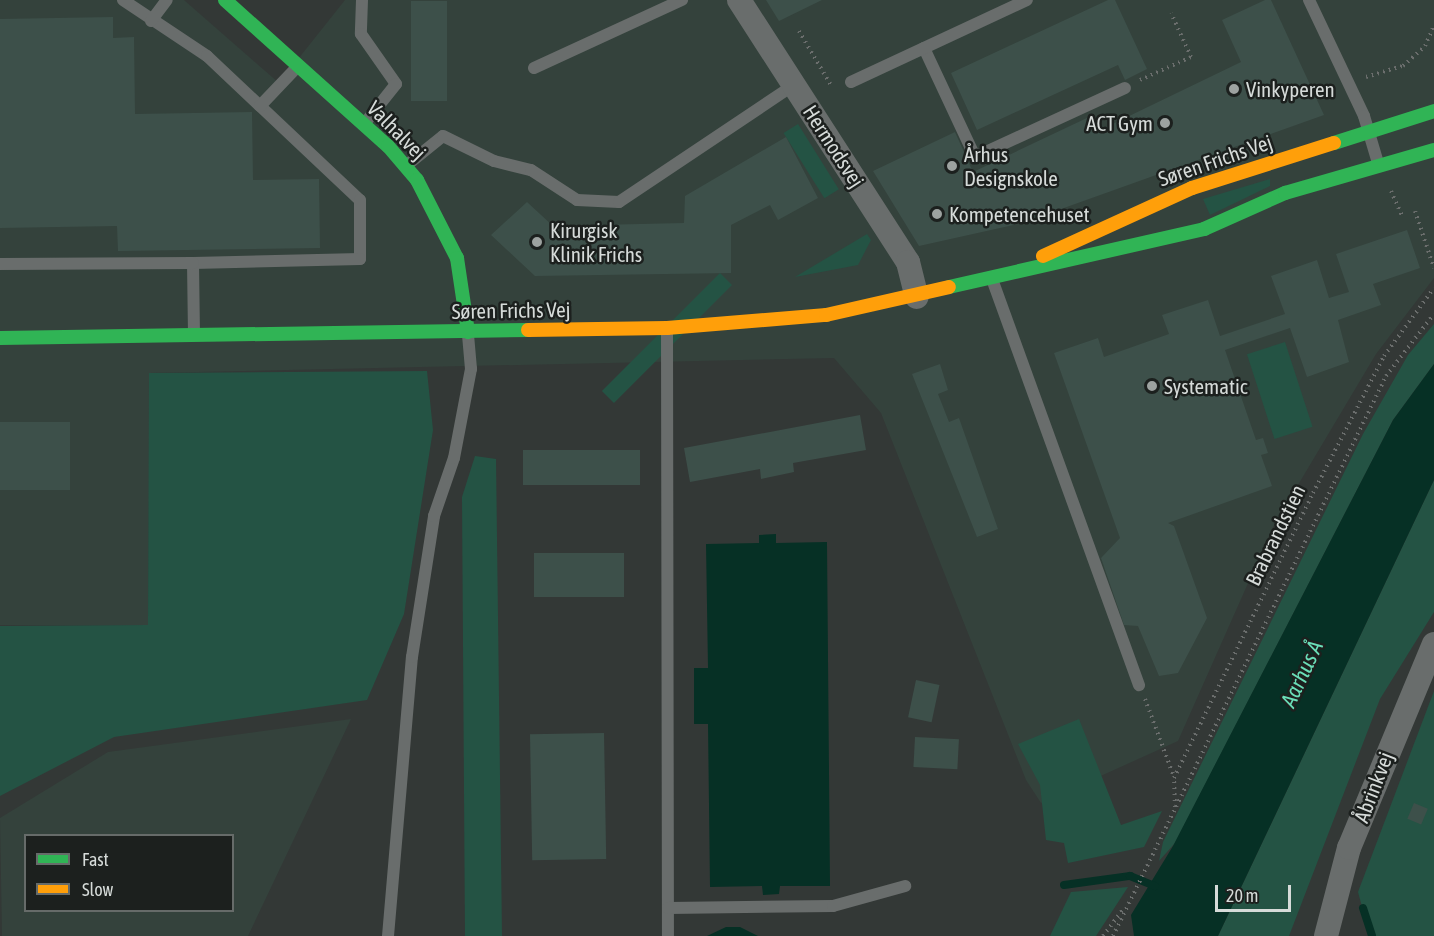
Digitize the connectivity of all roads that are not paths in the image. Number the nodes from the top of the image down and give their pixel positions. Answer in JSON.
{"nodes":[{"id":1,"x":123,"y":0,"type":"edge"},
{"id":2,"x":167,"y":0,"type":"edge"},
{"id":3,"x":225,"y":0,"type":"edge"},
{"id":4,"x":362,"y":0,"type":"edge"},
{"id":5,"x":682,"y":0,"type":"edge"},
{"id":6,"x":740,"y":0,"type":"edge"},
{"id":7,"x":1027,"y":0,"type":"edge"},
{"id":8,"x":1309,"y":0,"type":"edge"},
{"id":9,"x":151,"y":21,"type":"junction"},
{"id":10,"x":924,"y":48,"type":"junction"},
{"id":11,"x":298,"y":65,"type":"junction"},
{"id":12,"x":534,"y":68,"type":"dead end"},
{"id":13,"x":851,"y":82,"type":"road end"},
{"id":14,"x":794,"y":85,"type":"junction"},
{"id":15,"x":1125,"y":87,"type":"road end"},
{"id":16,"x":260,"y":106,"type":"junction"},
{"id":17,"x":1434,"y":111,"type":"edge"},
{"id":18,"x":364,"y":124,"type":"junction"},
{"id":19,"x":1368,"y":130,"type":"junction"},
{"id":20,"x":1434,"y":150,"type":"edge"},
{"id":21,"x":1378,"y":163,"type":"junction"},
{"id":22,"x":406,"y":166,"type":"junction"},
{"id":23,"x":193,"y":263,"type":"junction"},
{"id":24,"x":0,"y":264,"type":"edge"},
{"id":25,"x":1017,"y":269,"type":"junction"},
{"id":26,"x":992,"y":278,"type":"junction"},
{"id":27,"x":917,"y":297,"type":"junction"},
{"id":28,"x":666,"y":328,"type":"junction"},
{"id":29,"x":468,"y":332,"type":"junction"},
{"id":30,"x":194,"y":335,"type":"junction"},
{"id":31,"x":0,"y":338,"type":"edge"},
{"id":32,"x":1434,"y":644,"type":"edge"},
{"id":33,"x":1140,"y":685,"type":"road end"},
{"id":34,"x":905,"y":886,"type":"dead end"},
{"id":35,"x":668,"y":908,"type":"junction"},
{"id":36,"x":388,"y":936,"type":"edge"},
{"id":37,"x":668,"y":936,"type":"edge"},
{"id":38,"x":1326,"y":936,"type":"edge"}],
"edges":[{"from":1,"to":9,"type":"lane"},
{"from":2,"to":9,"type":"lane"},
{"from":3,"to":11,"type":"street","name":"Valhalvej"},
{"from":4,"to":18,"type":"lane"},
{"from":5,"to":12,"type":"lane"},
{"from":6,"to":14,"type":"street","name":"Hermodsvej"},
{"from":7,"to":10,"type":"lane"},
{"from":8,"to":19,"type":"lane"},
{"from":9,"to":16,"type":"lane"},
{"from":10,"to":13,"type":"lane"},
{"from":10,"to":15,"type":"lane"},
{"from":11,"to":16,"type":"lane"},
{"from":11,"to":18,"type":"street","name":"Valhalvej"},
{"from":14,"to":22,"type":"lane"},
{"from":14,"to":27,"type":"street","name":"Hermodsvej"},
{"from":16,"to":23,"type":"lane"},
{"from":17,"to":19,"type":"street","name":"Søren Frichs Vej"},
{"from":18,"to":22,"type":"street","name":"Valhalvej"},
{"from":19,"to":21,"type":"lane"},
{"from":19,"to":25,"type":"street","name":"Søren Frichs Vej"},
{"from":20,"to":21,"type":"street","name":"Søren Frichs Vej"},
{"from":21,"to":25,"type":"street","name":"Søren Frichs Vej"},
{"from":22,"to":29,"type":"street","name":"Valhalvej"},
{"from":23,"to":24,"type":"lane"},
{"from":23,"to":30,"type":"lane"},
{"from":25,"to":26,"type":"street","name":"Søren Frichs Vej"},
{"from":26,"to":27,"type":"street","name":"Søren Frichs Vej"},
{"from":26,"to":33,"type":"lane"},
{"from":27,"to":28,"type":"street","name":"Søren Frichs Vej"},
{"from":28,"to":29,"type":"street","name":"Søren Frichs Vej"},
{"from":28,"to":35,"type":"lane"},
{"from":29,"to":30,"type":"street","name":"Søren Frichs Vej"},
{"from":29,"to":36,"type":"lane"},
{"from":30,"to":31,"type":"street","name":"Søren Frichs Vej"},
{"from":32,"to":38,"type":"street","name":"Åbrinkvej"},
{"from":34,"to":35,"type":"lane"},
{"from":35,"to":37,"type":"lane"}]}
